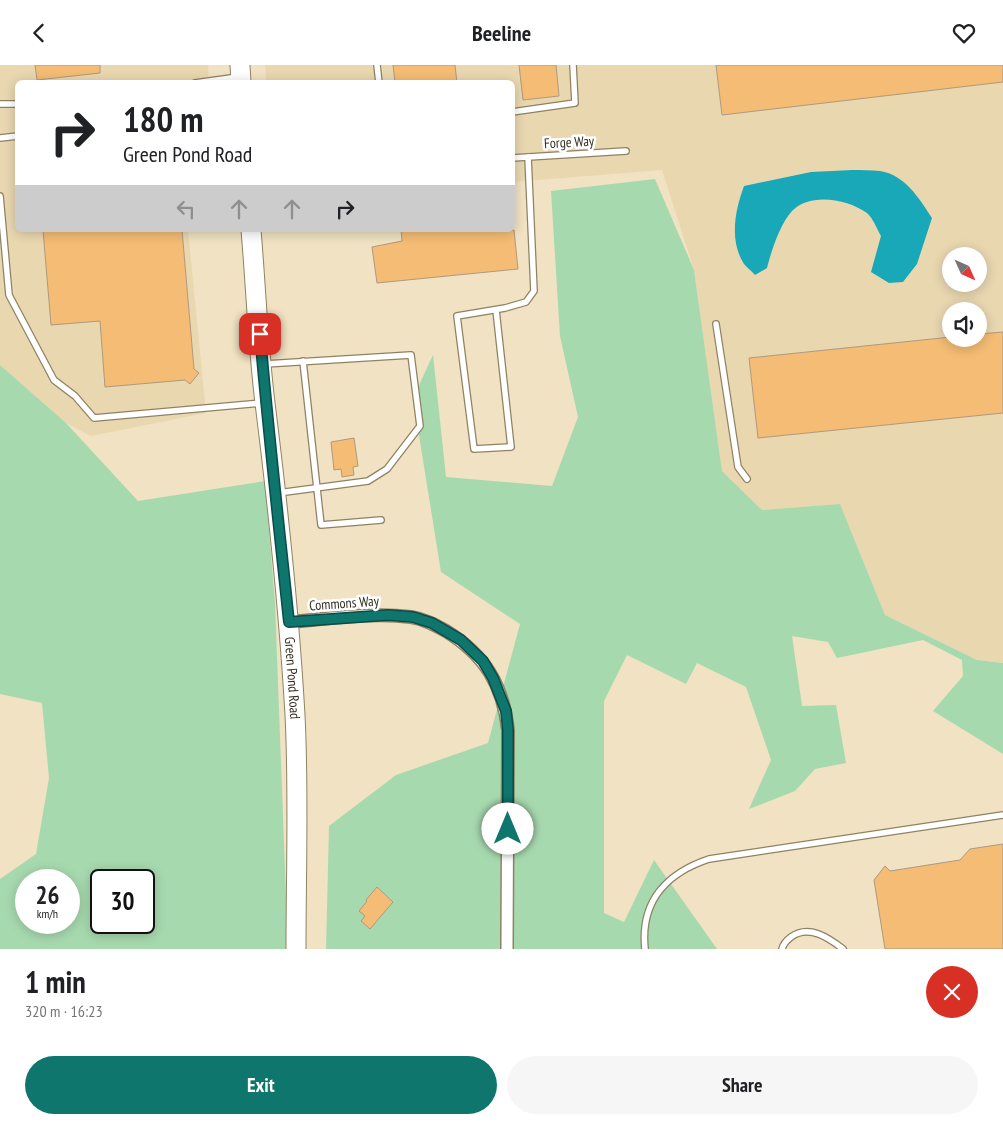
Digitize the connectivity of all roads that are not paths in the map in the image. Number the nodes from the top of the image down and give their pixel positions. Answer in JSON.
{"nodes":[{"id":1,"x":378,"y":65,"type":"edge"},
{"id":2,"x":573,"y":65,"type":"edge"},
{"id":3,"x":240,"y":75,"type":"edge"},
{"id":4,"x":212,"y":80,"type":"edge"},
{"id":5,"x":378,"y":80,"type":"edge"},
{"id":6,"x":0,"y":104,"type":"edge"},
{"id":7,"x":15,"y":104,"type":"edge"},
{"id":8,"x":515,"y":112,"type":"edge"},
{"id":9,"x":15,"y":136,"type":"edge"},
{"id":10,"x":0,"y":138,"type":"edge"},
{"id":11,"x":626,"y":151,"type":"dead end"},
{"id":12,"x":528,"y":157,"type":"junction"},
{"id":13,"x":515,"y":158,"type":"edge"},
{"id":14,"x":0,"y":196,"type":"edge"},
{"id":15,"x":251,"y":232,"type":"edge"},
{"id":16,"x":496,"y":310,"type":"junction"},
{"id":17,"x":716,"y":324,"type":"dead end"},
{"id":18,"x":303,"y":361,"type":"junction"},
{"id":19,"x":262,"y":364,"type":"junction"},
{"id":20,"x":265,"y":403,"type":"junction"},
{"id":21,"x":748,"y":479,"type":"dead end"},
{"id":22,"x":317,"y":488,"type":"junction"},
{"id":23,"x":276,"y":494,"type":"junction"},
{"id":24,"x":381,"y":520,"type":"dead end"},
{"id":25,"x":289,"y":622,"type":"junction"},
{"id":26,"x":1003,"y":815,"type":"edge"},
{"id":27,"x":296,"y":949,"type":"edge"},
{"id":28,"x":507,"y":949,"type":"edge"},
{"id":29,"x":645,"y":949,"type":"edge"},
{"id":30,"x":782,"y":949,"type":"edge"},
{"id":31,"x":843,"y":949,"type":"edge"}],
"edges":[{"from":1,"to":5,"type":"lane"},
{"from":2,"to":8,"type":"lane"},
{"from":3,"to":4,"type":"lane"},
{"from":6,"to":7,"type":"lane"},
{"from":9,"to":10,"type":"lane"},
{"from":11,"to":12,"type":"lane","name":"Forge Way"},
{"from":12,"to":13,"type":"lane","name":"Forge Way"},
{"from":12,"to":16,"type":"lane"},
{"from":14,"to":20,"type":"lane"},
{"from":15,"to":19,"type":"main road","name":"Green Pond Road"},
{"from":16,"to":16,"type":"lane"},
{"from":17,"to":21,"type":"lane"},
{"from":18,"to":19,"type":"lane"},
{"from":18,"to":22,"type":"lane"},
{"from":18,"to":22,"type":"lane"},
{"from":19,"to":20,"type":"main road","name":"Green Pond Road"},
{"from":20,"to":23,"type":"main road","name":"Green Pond Road"},
{"from":22,"to":23,"type":"lane"},
{"from":22,"to":24,"type":"lane"},
{"from":23,"to":25,"type":"main road","name":"Green Pond Road"},
{"from":25,"to":27,"type":"main road","name":"Green Pond Road"},
{"from":25,"to":28,"type":"street","name":"Commons Way"},
{"from":26,"to":29,"type":"lane"},
{"from":30,"to":31,"type":"lane"}]}
